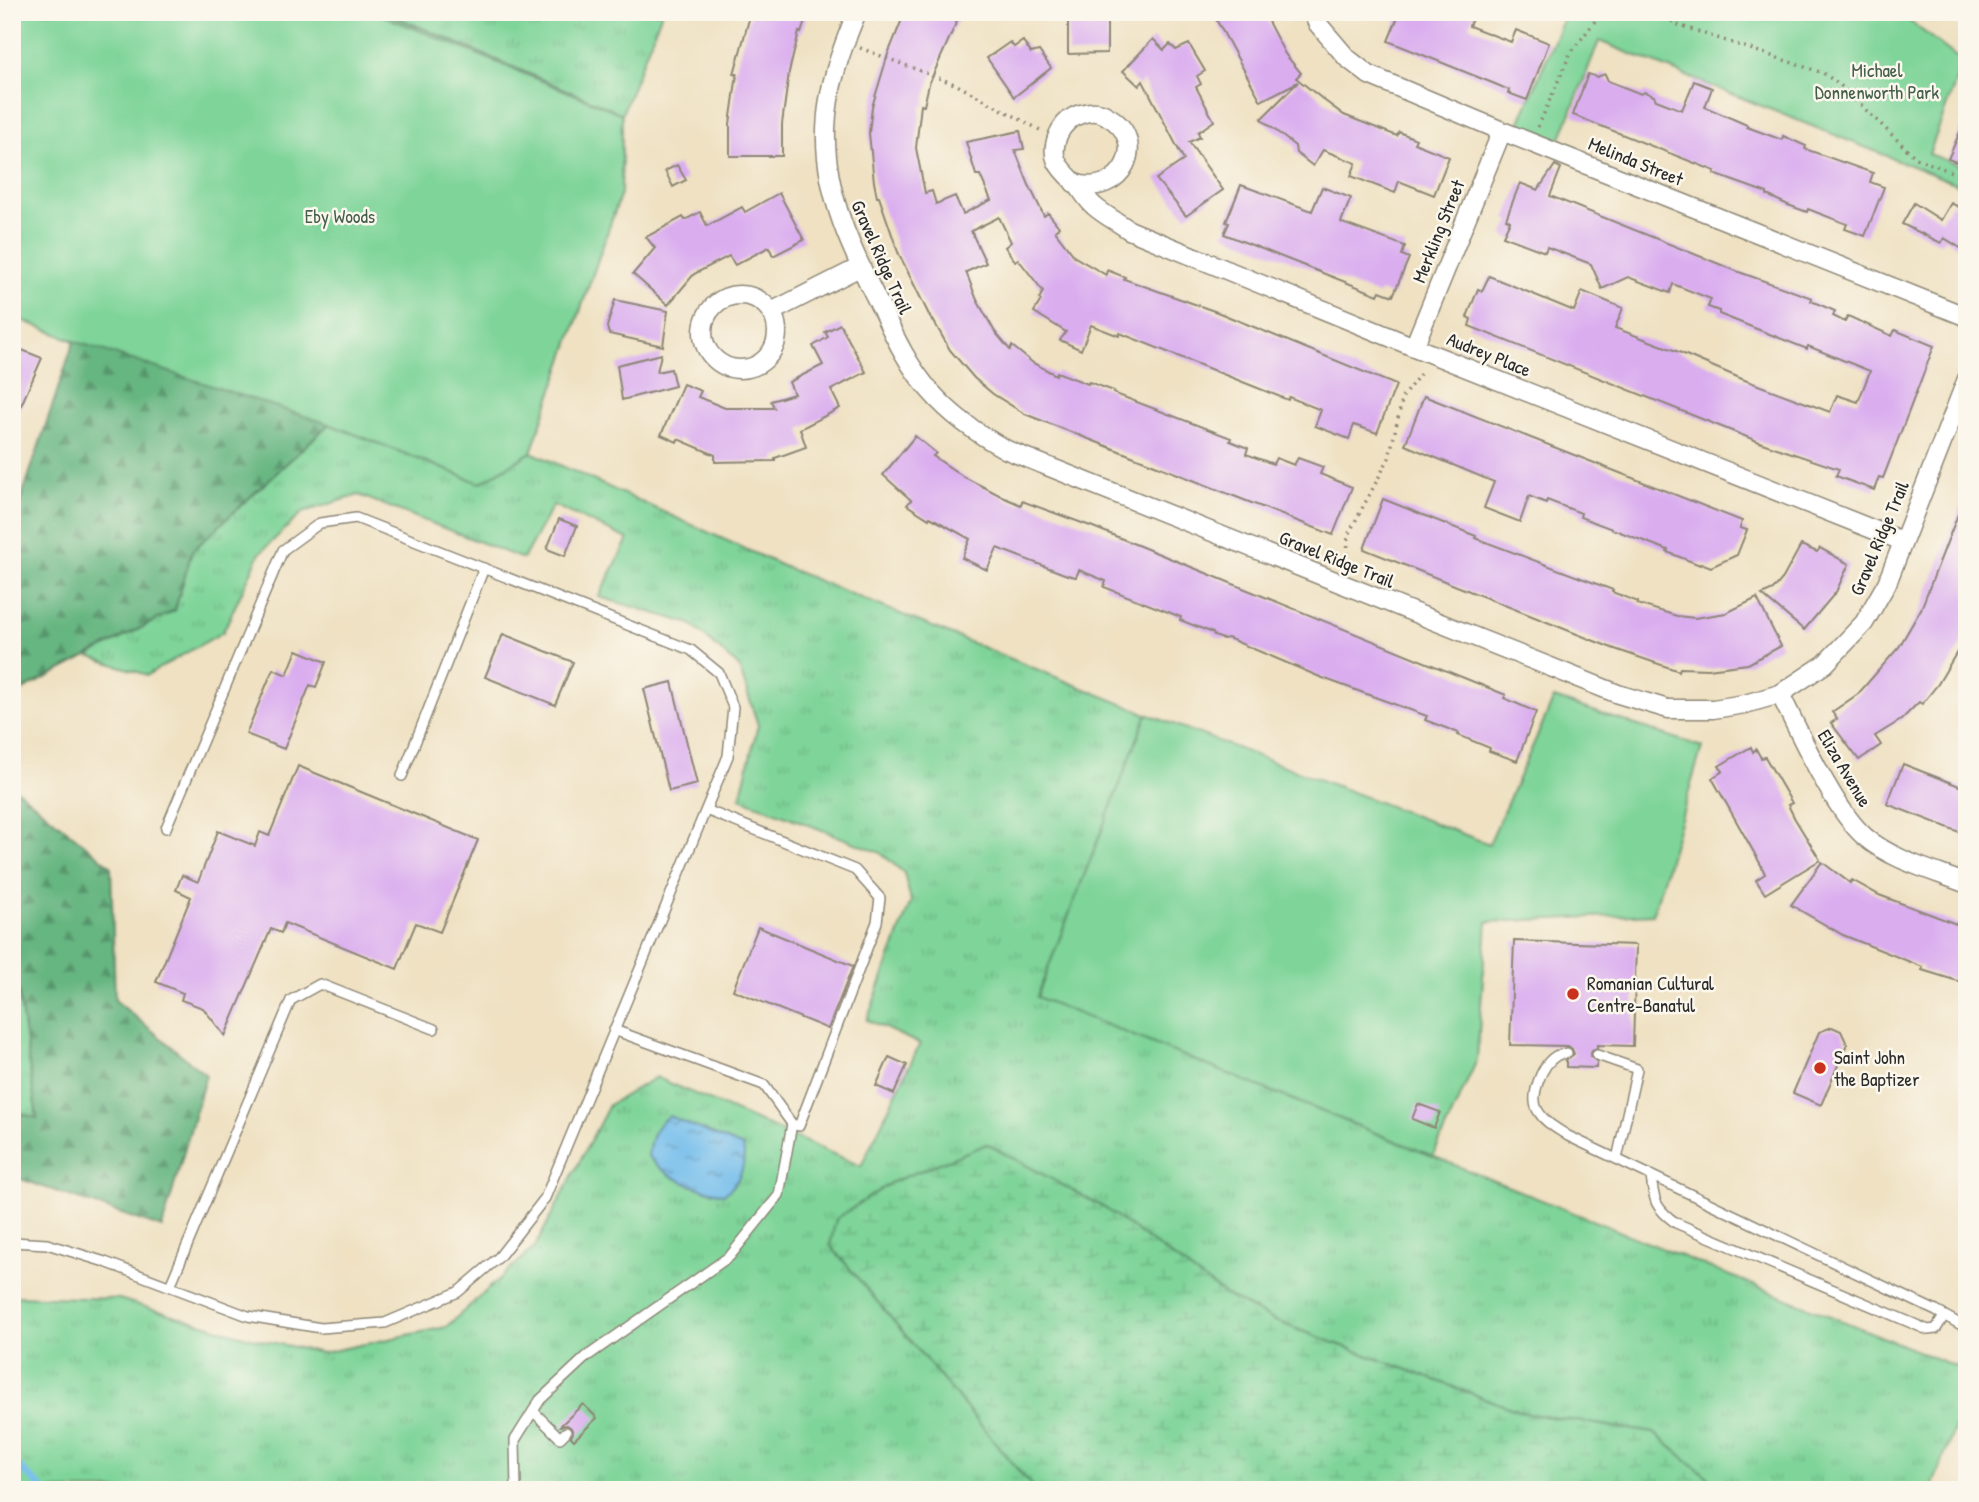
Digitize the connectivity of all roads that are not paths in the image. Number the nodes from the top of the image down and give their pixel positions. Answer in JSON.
{"nodes":[{"id":1,"x":857,"y":12,"type":"edge"},
{"id":2,"x":1312,"y":12,"type":"edge"},
{"id":3,"x":1502,"y":131,"type":"junction"},
{"id":4,"x":1074,"y":183,"type":"junction"},
{"id":5,"x":860,"y":267,"type":"junction"},
{"id":6,"x":771,"y":312,"type":"junction"},
{"id":7,"x":1967,"y":317,"type":"edge"},
{"id":8,"x":1414,"y":347,"type":"junction"},
{"id":9,"x":1967,"y":379,"type":"edge"},
{"id":10,"x":1902,"y":541,"type":"junction"},
{"id":11,"x":484,"y":568,"type":"junction"},
{"id":12,"x":1780,"y":694,"type":"junction"},
{"id":13,"x":402,"y":776,"type":"dead end"},
{"id":14,"x":706,"y":810,"type":"junction"},
{"id":15,"x":166,"y":828,"type":"dead end"},
{"id":16,"x":1967,"y":884,"type":"edge"},
{"id":17,"x":434,"y":1029,"type":"dead end"},
{"id":18,"x":614,"y":1031,"type":"junction"},
{"id":19,"x":1567,"y":1053,"type":"dead end"},
{"id":20,"x":1597,"y":1055,"type":"dead end"},
{"id":21,"x":792,"y":1125,"type":"junction"},
{"id":22,"x":1617,"y":1159,"type":"junction"},
{"id":23,"x":1651,"y":1177,"type":"junction"},
{"id":24,"x":12,"y":1242,"type":"edge"},
{"id":25,"x":170,"y":1286,"type":"junction"},
{"id":26,"x":1944,"y":1316,"type":"junction"},
{"id":27,"x":1967,"y":1328,"type":"edge"},
{"id":28,"x":533,"y":1411,"type":"junction"},
{"id":29,"x":566,"y":1432,"type":"dead end"},
{"id":30,"x":516,"y":1490,"type":"edge"}],
"edges":[{"from":1,"to":5,"type":"street","name":"Gravel Ridge Trail"},
{"from":2,"to":3,"type":"street","name":"Melinda Street"},
{"from":3,"to":7,"type":"street","name":"Melinda Street"},
{"from":3,"to":8,"type":"street","name":"Merkling Street"},
{"from":4,"to":4,"type":"street","name":"Audrey Place"},
{"from":4,"to":8,"type":"street","name":"Audrey Place"},
{"from":5,"to":6,"type":"street"},
{"from":5,"to":12,"type":"street","name":"Gravel Ridge Trail"},
{"from":6,"to":6,"type":"street"},
{"from":8,"to":10,"type":"street","name":"Audrey Place"},
{"from":9,"to":10,"type":"street","name":"Gravel Ridge Trail"},
{"from":10,"to":12,"type":"street","name":"Gravel Ridge Trail"},
{"from":11,"to":13,"type":"lane"},
{"from":11,"to":14,"type":"lane"},
{"from":11,"to":15,"type":"lane"},
{"from":12,"to":16,"type":"street","name":"Eliza Avenue"},
{"from":14,"to":18,"type":"lane"},
{"from":14,"to":21,"type":"lane"},
{"from":17,"to":25,"type":"lane"},
{"from":18,"to":21,"type":"lane"},
{"from":18,"to":25,"type":"lane"},
{"from":19,"to":22,"type":"lane"},
{"from":20,"to":22,"type":"lane"},
{"from":21,"to":28,"type":"lane"},
{"from":22,"to":23,"type":"lane"},
{"from":23,"to":26,"type":"lane"},
{"from":23,"to":26,"type":"lane"},
{"from":24,"to":25,"type":"lane"},
{"from":26,"to":27,"type":"lane"},
{"from":28,"to":29,"type":"lane"},
{"from":28,"to":30,"type":"lane"}]}
